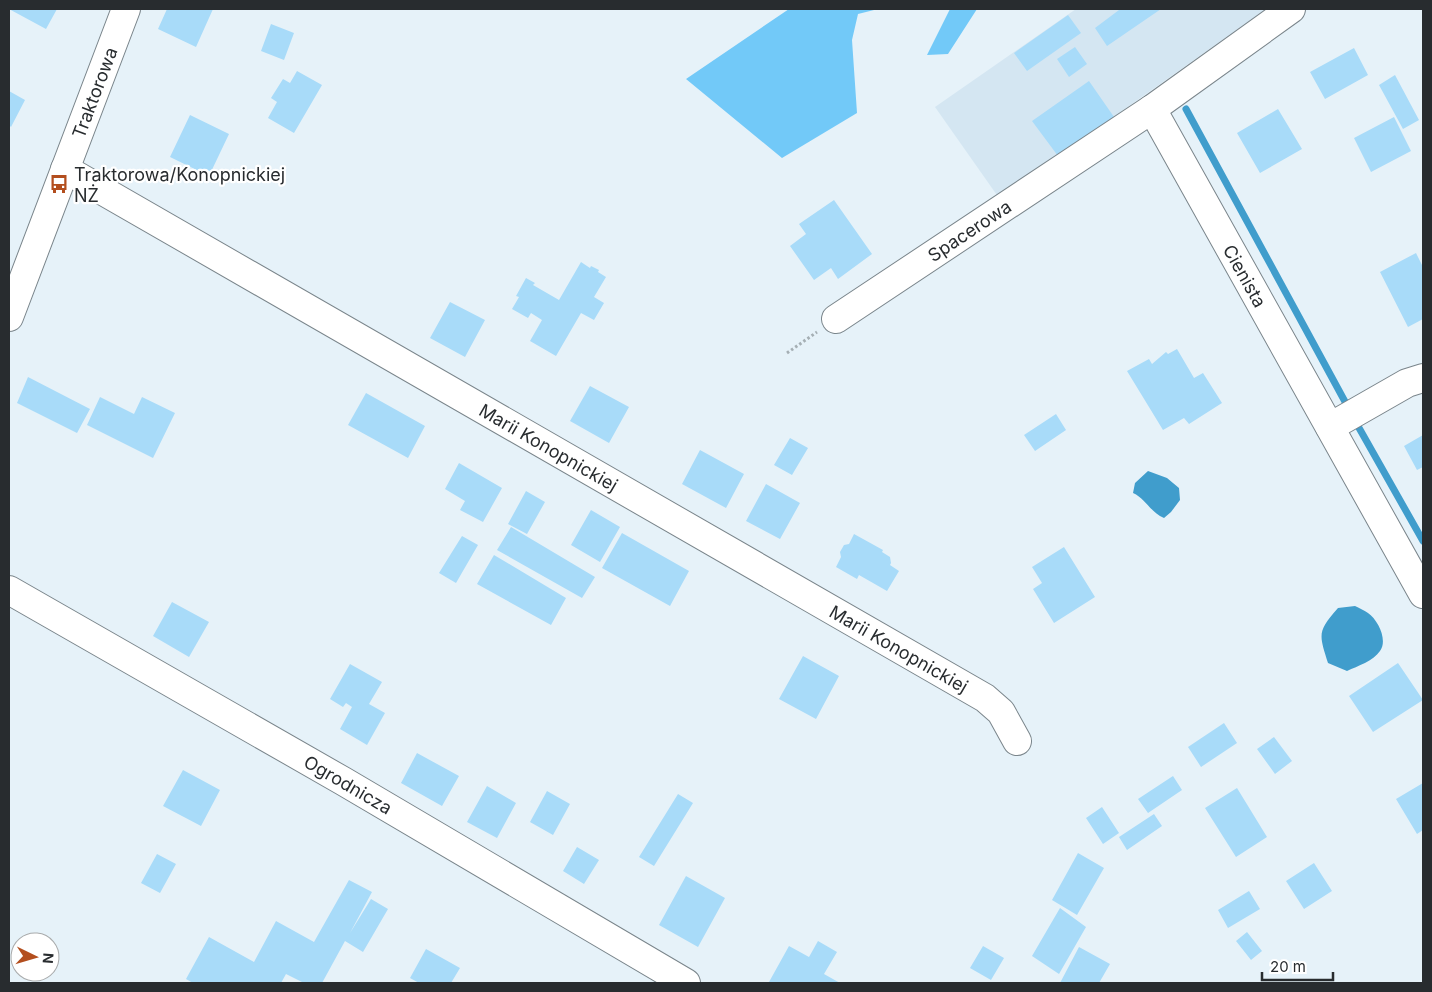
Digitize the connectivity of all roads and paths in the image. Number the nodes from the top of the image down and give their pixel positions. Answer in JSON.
{"nodes":[{"id":1,"x":126,"y":9,"type":"edge"},
{"id":2,"x":1291,"y":9,"type":"edge"},
{"id":3,"x":1152,"y":109,"type":"junction"},
{"id":4,"x":65,"y":169,"type":"junction"},
{"id":5,"x":9,"y":317,"type":"edge"},
{"id":6,"x":836,"y":319,"type":"joint"},
{"id":7,"x":787,"y":353,"type":"dead end"},
{"id":8,"x":1423,"y":378,"type":"edge"},
{"id":9,"x":1330,"y":427,"type":"junction"},
{"id":10,"x":9,"y":590,"type":"edge"},
{"id":11,"x":1423,"y":594,"type":"edge"},
{"id":12,"x":1017,"y":741,"type":"dead end"},
{"id":13,"x":686,"y":983,"type":"edge"}],
"edges":[{"from":1,"to":4,"type":"street","name":"Traktorowa"},
{"from":2,"to":3,"type":"street"},
{"from":3,"to":6,"type":"street","name":"Spacerowa"},
{"from":3,"to":9,"type":"street","name":"Cienista"},
{"from":4,"to":5,"type":"street","name":"Traktorowa"},
{"from":4,"to":12,"type":"street","name":"Marii Konopnickiej"},
{"from":6,"to":7,"type":"path"},
{"from":8,"to":9,"type":"street"},
{"from":9,"to":11,"type":"street","name":"Cienista"},
{"from":10,"to":13,"type":"street","name":"Ogrodnicza"}]}
